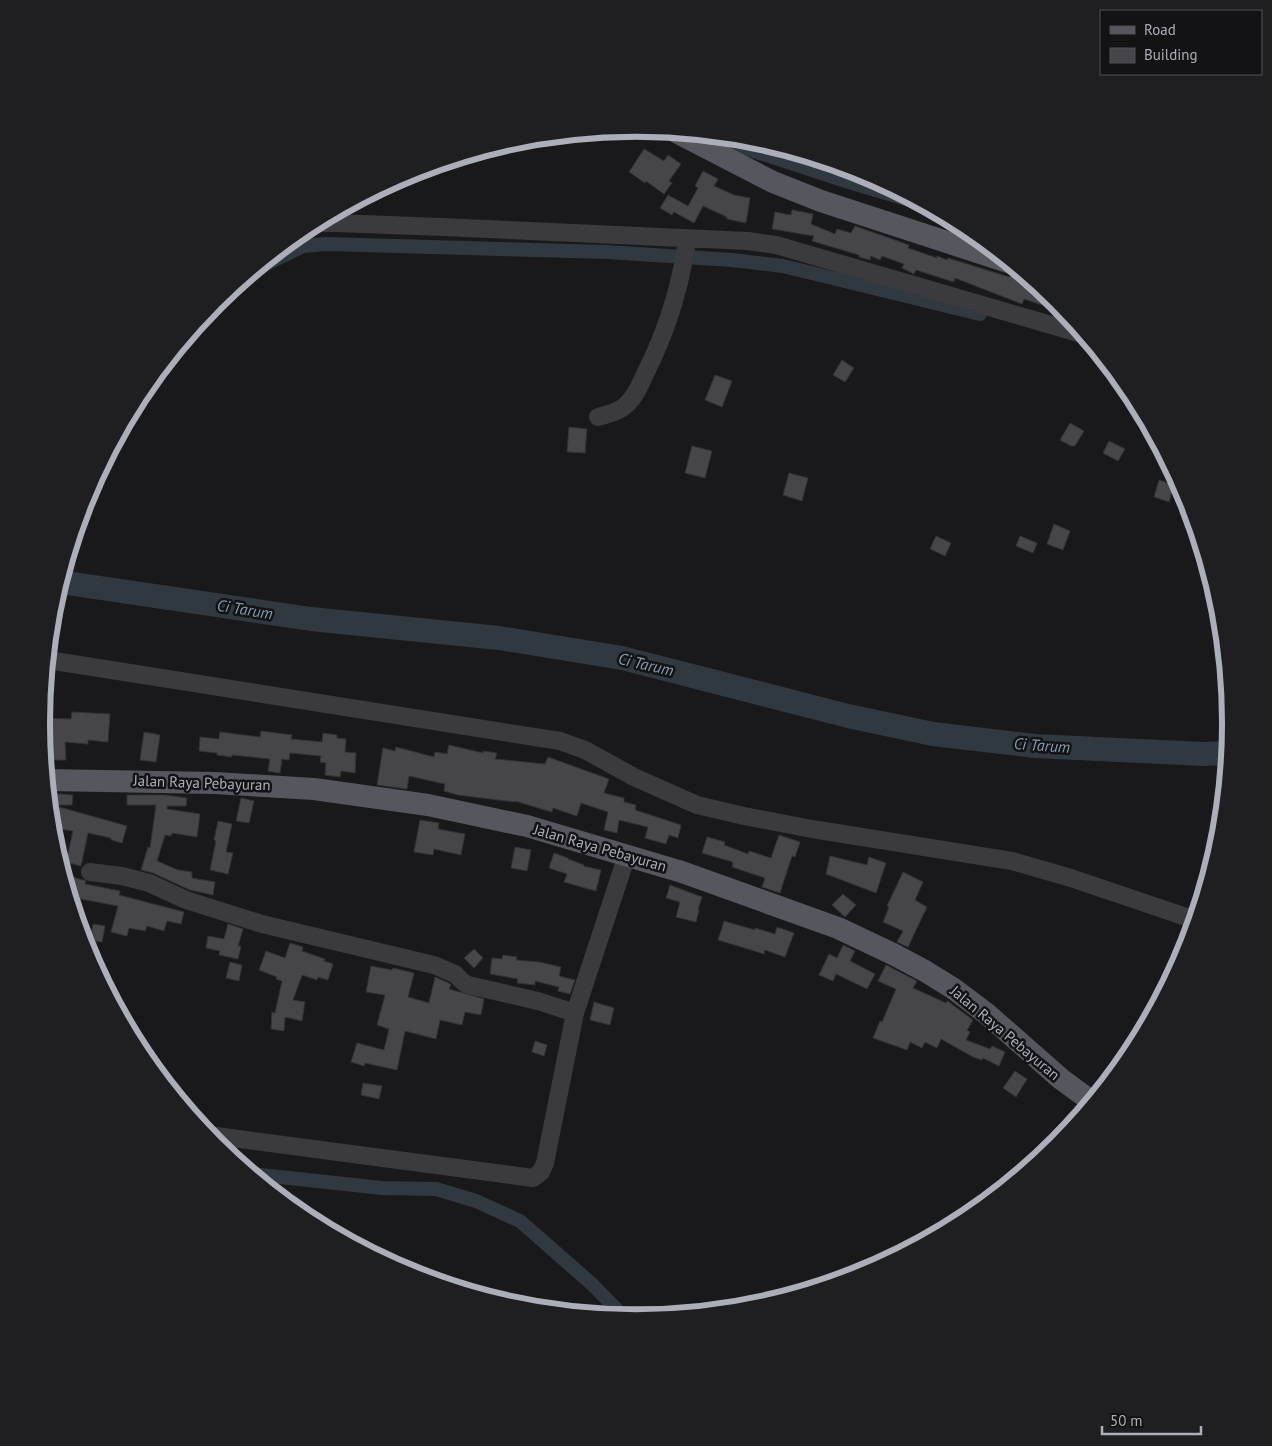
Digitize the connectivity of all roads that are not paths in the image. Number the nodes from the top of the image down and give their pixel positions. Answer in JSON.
{"nodes":[{"id":1,"x":691,"y":140,"type":"edge"},
{"id":2,"x":331,"y":223,"type":"edge"},
{"id":3,"x":686,"y":245,"type":"junction"},
{"id":4,"x":991,"y":256,"type":"edge"},
{"id":5,"x":1071,"y":331,"type":"edge"},
{"id":6,"x":598,"y":417,"type":"dead end"},
{"id":7,"x":54,"y":661,"type":"edge"},
{"id":8,"x":53,"y":780,"type":"edge"},
{"id":9,"x":628,"y":855,"type":"junction"},
{"id":10,"x":90,"y":872,"type":"dead end"},
{"id":11,"x":1188,"y":918,"type":"edge"},
{"id":12,"x":574,"y":1013,"type":"junction"},
{"id":13,"x":1086,"y":1098,"type":"edge"},
{"id":14,"x":222,"y":1137,"type":"edge"}],
"edges":[{"from":1,"to":4,"type":"main road"},
{"from":2,"to":3,"type":"street"},
{"from":3,"to":5,"type":"street"},
{"from":3,"to":6,"type":"street"},
{"from":7,"to":11,"type":"street"},
{"from":8,"to":9,"type":"main road","name":"Jalan Raya Pebayuran"},
{"from":9,"to":12,"type":"street"},
{"from":9,"to":13,"type":"main road","name":"Jalan Raya Pebayuran"},
{"from":10,"to":12,"type":"street"},
{"from":12,"to":14,"type":"street"}]}
